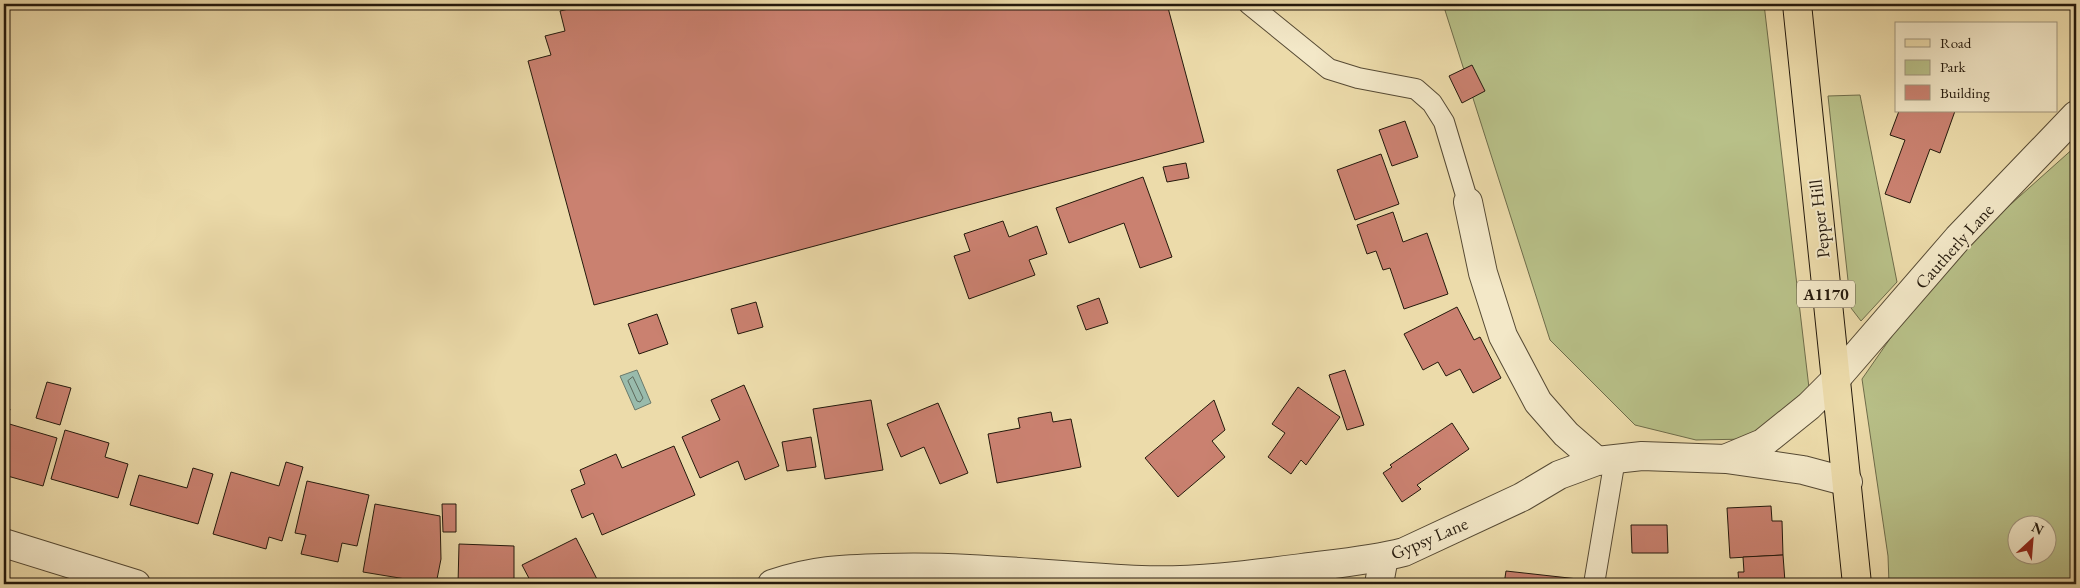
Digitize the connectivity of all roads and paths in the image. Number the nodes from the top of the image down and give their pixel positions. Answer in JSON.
{"nodes":[{"id":1,"x":1249,"y":4,"type":"edge"},
{"id":2,"x":1797,"y":4,"type":"edge"},
{"id":3,"x":2076,"y":115,"type":"edge"},
{"id":4,"x":1468,"y":202,"type":"joint"},
{"id":5,"x":1835,"y":380,"type":"junction"},
{"id":6,"x":1726,"y":459,"type":"junction"},
{"id":7,"x":1606,"y":460,"type":"junction"},
{"id":8,"x":1848,"y":482,"type":"junction"},
{"id":9,"x":4,"y":543,"type":"edge"},
{"id":10,"x":1384,"y":557,"type":"junction"},
{"id":11,"x":136,"y":584,"type":"edge"},
{"id":12,"x":772,"y":584,"type":"edge"},
{"id":13,"x":1378,"y":584,"type":"edge"},
{"id":14,"x":1594,"y":584,"type":"edge"},
{"id":15,"x":1857,"y":584,"type":"edge"}],
"edges":[{"from":1,"to":4,"type":"lane"},
{"from":2,"to":5,"type":"main road","name":"Pepper Hill","number":"A1170"},
{"from":3,"to":5,"type":"street","name":"Cautherly Lane"},
{"from":4,"to":7,"type":"street"},
{"from":5,"to":6,"type":"street","name":"Gypsy Lane"},
{"from":5,"to":8,"type":"main road","name":"Pepper Hill","number":"A1170"},
{"from":6,"to":7,"type":"street","name":"Gypsy Lane"},
{"from":6,"to":8,"type":"street","name":"Gypsy Lane"},
{"from":7,"to":10,"type":"street","name":"Gypsy Lane"},
{"from":7,"to":14,"type":"lane"},
{"from":8,"to":15,"type":"main road","name":"Pepper Hill","number":"A1170"},
{"from":9,"to":11,"type":"street"},
{"from":10,"to":12,"type":"street","name":"Gypsy Lane"},
{"from":10,"to":13,"type":"street"}]}
